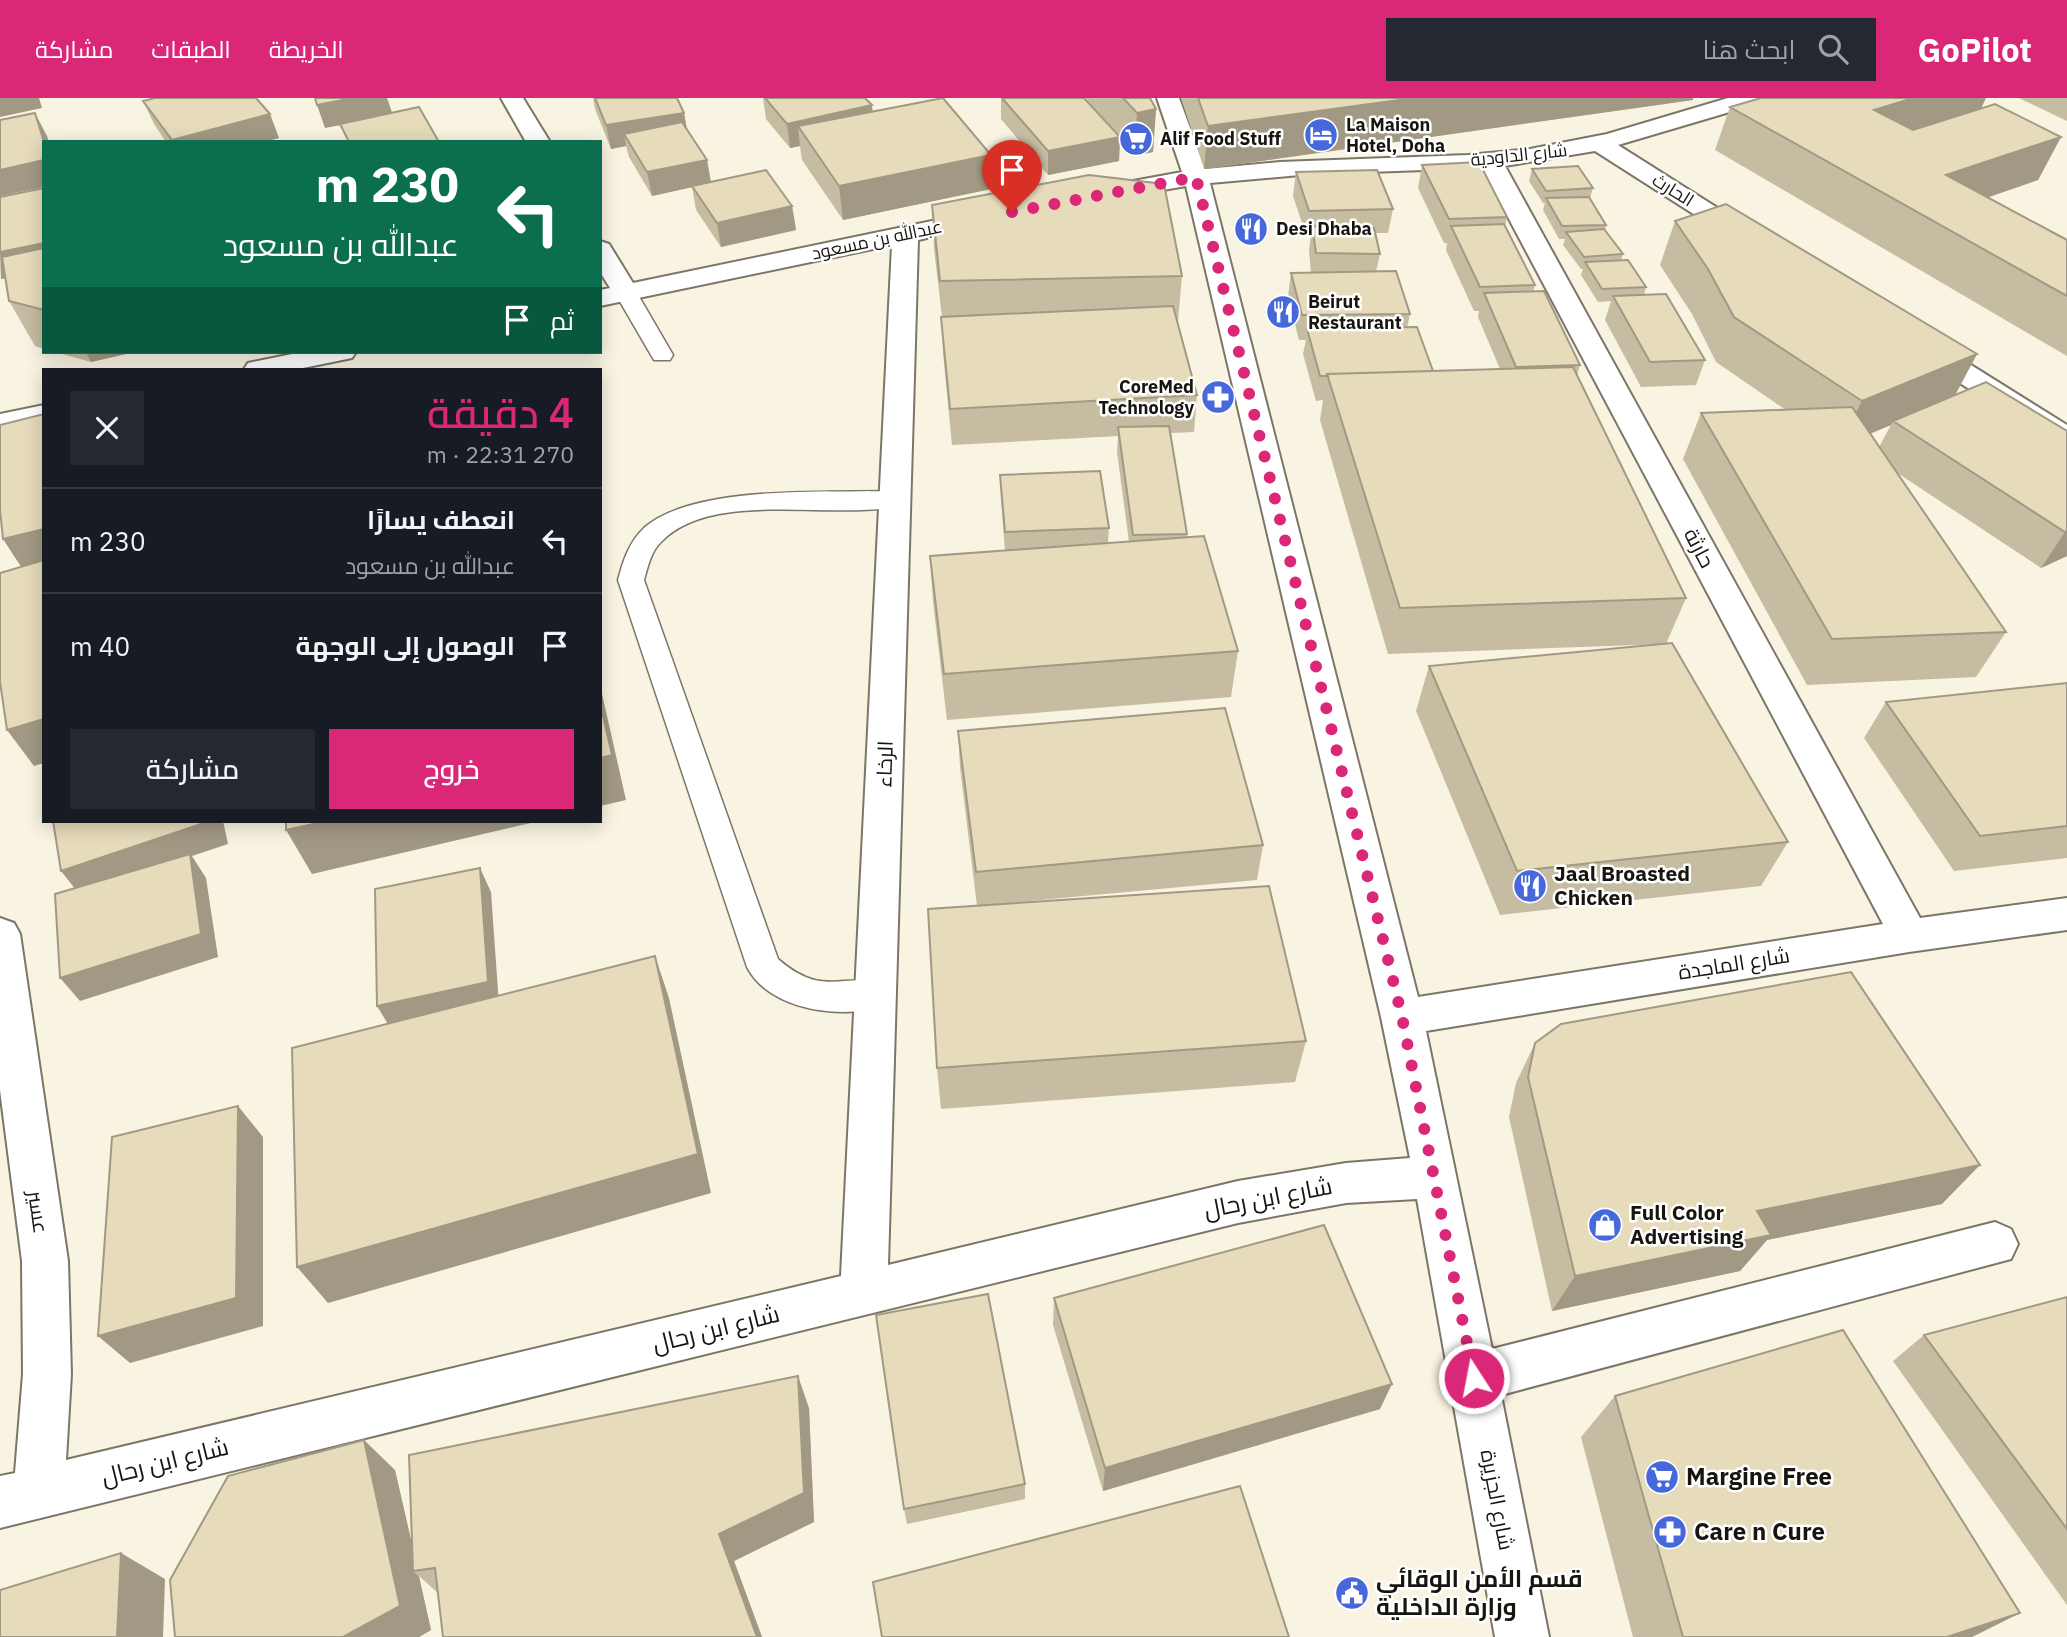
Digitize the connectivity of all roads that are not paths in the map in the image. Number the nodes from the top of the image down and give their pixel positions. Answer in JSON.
{"nodes":[{"id":1,"x":512,"y":98,"type":"edge"},
{"id":2,"x":1168,"y":98,"type":"edge"},
{"id":3,"x":1737,"y":100,"type":"edge"},
{"id":4,"x":537,"y":140,"type":"edge"},
{"id":5,"x":1599,"y":143,"type":"junction"},
{"id":6,"x":1490,"y":160,"type":"junction"},
{"id":7,"x":1196,"y":177,"type":"junction"},
{"id":8,"x":1077,"y":199,"type":"edge"},
{"id":9,"x":1012,"y":212,"type":"edge"},
{"id":10,"x":905,"y":234,"type":"junction"},
{"id":11,"x":1766,"y":249,"type":"edge"},
{"id":12,"x":602,"y":251,"type":"edge"},
{"id":13,"x":626,"y":293,"type":"junction"},
{"id":14,"x":602,"y":298,"type":"edge"},
{"id":15,"x":1905,"y":336,"type":"edge"},
{"id":16,"x":332,"y":354,"type":"edge"},
{"id":17,"x":662,"y":355,"type":"dead end"},
{"id":18,"x":263,"y":368,"type":"edge"},
{"id":19,"x":42,"y":414,"type":"edge"},
{"id":20,"x":0,"y":423,"type":"edge"},
{"id":21,"x":2067,"y":438,"type":"edge"},
{"id":22,"x":895,"y":499,"type":"junction"},
{"id":23,"x":2067,"y":914,"type":"edge"},
{"id":24,"x":0,"y":934,"type":"edge"},
{"id":25,"x":1909,"y":936,"type":"junction"},
{"id":26,"x":876,"y":995,"type":"junction"},
{"id":27,"x":1402,"y":1017,"type":"junction"},
{"id":28,"x":1436,"y":1177,"type":"junction"},
{"id":29,"x":1995,"y":1244,"type":"dead end"},
{"id":30,"x":864,"y":1294,"type":"junction"},
{"id":31,"x":1474,"y":1378,"type":"junction"},
{"id":32,"x":20,"y":1497,"type":"edge"},
{"id":33,"x":1522,"y":1637,"type":"edge"}],
"edges":[{"from":1,"to":4,"type":"street"},
{"from":2,"to":7,"type":"street","name":"شارع الجزيرة"},
{"from":3,"to":5,"type":"street","name":"شارع الداودية"},
{"from":5,"to":6,"type":"street","name":"شارع الداودية"},
{"from":5,"to":11,"type":"street","name":"الحارث"},
{"from":6,"to":7,"type":"street","name":"شارع الداودية"},
{"from":6,"to":25,"type":"street","name":"حارثة"},
{"from":7,"to":8,"type":"street"},
{"from":7,"to":27,"type":"street","name":"شارع الجزيرة"},
{"from":9,"to":10,"type":"street","name":"عبدالله بن مسعود"},
{"from":10,"to":13,"type":"street","name":"عبدالله بن مسعود"},
{"from":10,"to":22,"type":"street","name":"الرخاء"},
{"from":12,"to":13,"type":"street"},
{"from":13,"to":14,"type":"street","name":"عبدالله بن مسعود"},
{"from":13,"to":17,"type":"lane"},
{"from":15,"to":21,"type":"street"},
{"from":16,"to":18,"type":"street"},
{"from":19,"to":20,"type":"street"},
{"from":22,"to":26,"type":"street","name":"الرخاء"},
{"from":22,"to":26,"type":"lane"},
{"from":23,"to":25,"type":"street","name":"شارع الماجدة"},
{"from":24,"to":32,"type":"street","name":"عسير"},
{"from":25,"to":27,"type":"street","name":"شارع الماجدة"},
{"from":26,"to":30,"type":"street","name":"الرخاء"},
{"from":27,"to":28,"type":"street","name":"شارع الجزيرة"},
{"from":28,"to":30,"type":"street","name":"شارع ابن رحال"},
{"from":28,"to":31,"type":"street","name":"شارع الجزيرة"},
{"from":29,"to":31,"type":"street"},
{"from":30,"to":32,"type":"street","name":"شارع ابن رحال"},
{"from":31,"to":33,"type":"street","name":"شارع الجزيرة"}]}
